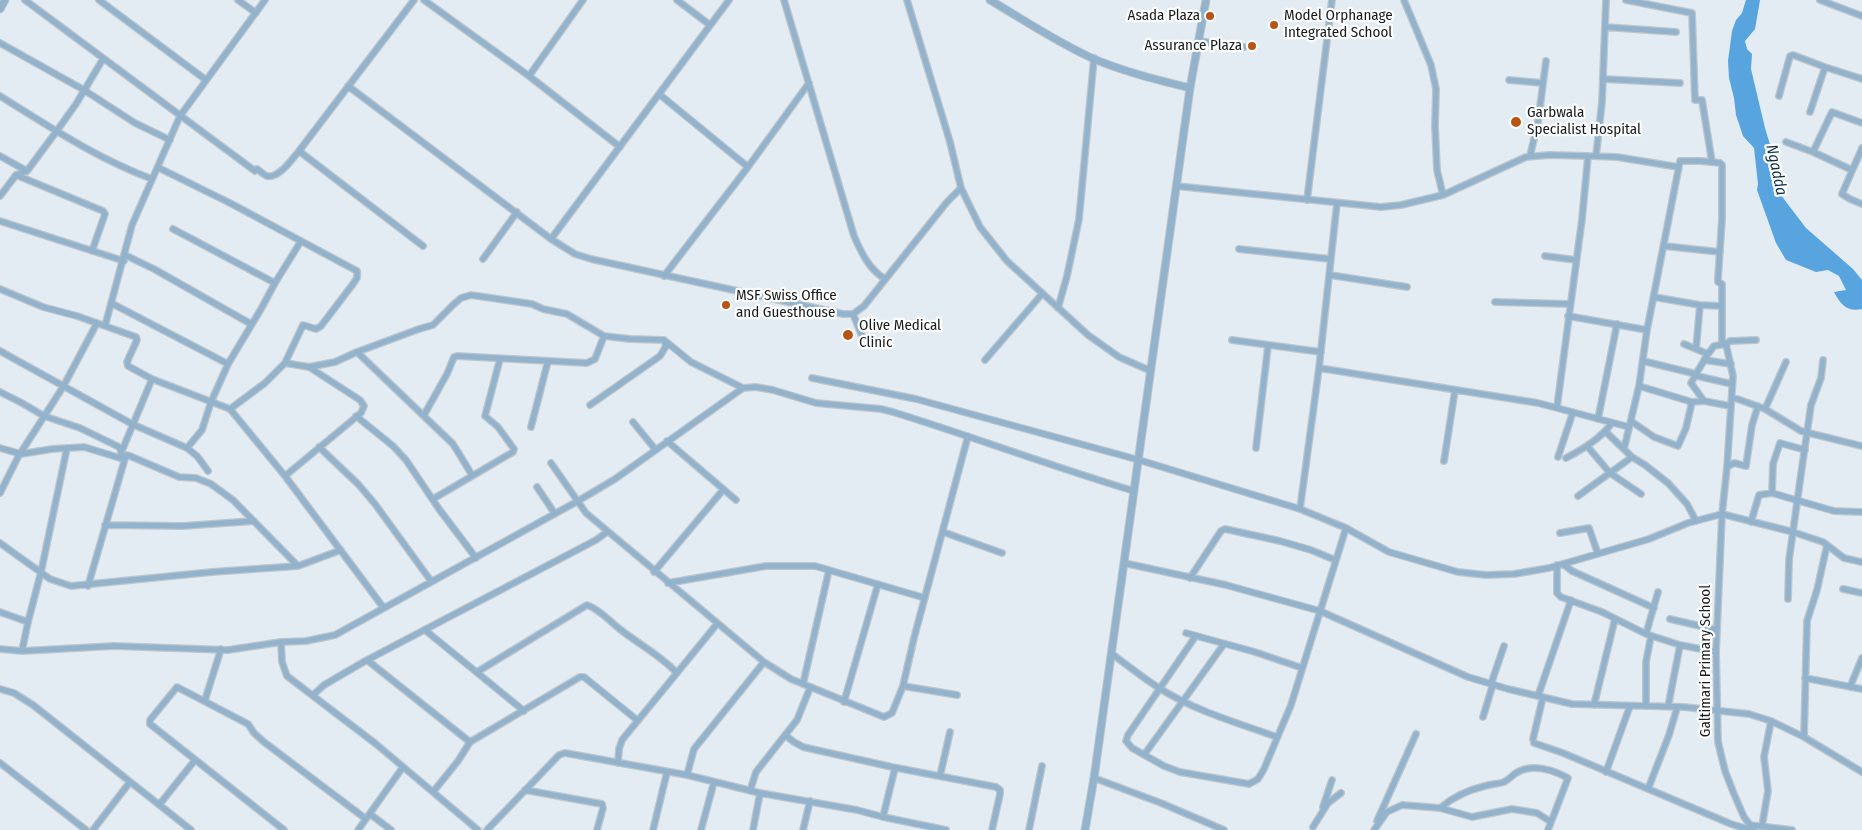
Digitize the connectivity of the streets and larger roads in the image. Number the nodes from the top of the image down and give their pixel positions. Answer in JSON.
{"nodes":[{"id":1,"x":5,"y":0,"type":"edge"},
{"id":2,"x":25,"y":0,"type":"edge"},
{"id":3,"x":99,"y":0,"type":"edge"},
{"id":4,"x":238,"y":0,"type":"edge"},
{"id":5,"x":266,"y":0,"type":"edge"},
{"id":6,"x":414,"y":0,"type":"edge"},
{"id":7,"x":424,"y":0,"type":"edge"},
{"id":8,"x":584,"y":0,"type":"edge"},
{"id":9,"x":677,"y":0,"type":"edge"},
{"id":10,"x":729,"y":0,"type":"edge"},
{"id":11,"x":784,"y":0,"type":"edge"},
{"id":12,"x":907,"y":0,"type":"edge"},
{"id":13,"x":990,"y":0,"type":"edge"},
{"id":14,"x":1206,"y":0,"type":"edge"},
{"id":15,"x":1332,"y":0,"type":"edge"},
{"id":16,"x":1404,"y":0,"type":"edge"},
{"id":17,"x":1606,"y":0,"type":"edge"},
{"id":18,"x":1626,"y":0,"type":"edge"},
{"id":19,"x":1820,"y":0,"type":"edge"},
{"id":20,"x":0,"y":8,"type":"edge"},
{"id":21,"x":256,"y":13,"type":"junction"},
{"id":22,"x":1862,"y":16,"type":"edge"},
{"id":23,"x":710,"y":25,"type":"junction"},
{"id":24,"x":1605,"y":27,"type":"junction"},
{"id":25,"x":1676,"y":32,"type":"dead end"},
{"id":26,"x":1199,"y":41,"type":"junction"},
{"id":27,"x":0,"y":43,"type":"edge"},
{"id":28,"x":1244,"y":47,"type":"dead end"},
{"id":29,"x":1094,"y":58,"type":"junction"},
{"id":30,"x":103,"y":59,"type":"junction"},
{"id":31,"x":1546,"y":61,"type":"dead end"},
{"id":32,"x":1825,"y":67,"type":"junction"},
{"id":33,"x":529,"y":76,"type":"junction"},
{"id":34,"x":1603,"y":79,"type":"junction"},
{"id":35,"x":1862,"y":79,"type":"edge"},
{"id":36,"x":206,"y":80,"type":"junction"},
{"id":37,"x":1508,"y":80,"type":"dead end"},
{"id":38,"x":809,"y":83,"type":"junction"},
{"id":39,"x":1542,"y":83,"type":"junction"},
{"id":40,"x":1680,"y":83,"type":"dead end"},
{"id":41,"x":348,"y":86,"type":"junction"},
{"id":42,"x":1190,"y":88,"type":"junction"},
{"id":43,"x":84,"y":90,"type":"junction"},
{"id":44,"x":659,"y":94,"type":"junction"},
{"id":45,"x":0,"y":96,"type":"edge"},
{"id":46,"x":1779,"y":96,"type":"dead end"},
{"id":47,"x":1810,"y":112,"type":"dead end"},
{"id":48,"x":180,"y":116,"type":"junction"},
{"id":49,"x":1862,"y":123,"type":"edge"},
{"id":50,"x":56,"y":132,"type":"junction"},
{"id":51,"x":170,"y":140,"type":"junction"},
{"id":52,"x":1786,"y":142,"type":"dead end"},
{"id":53,"x":620,"y":147,"type":"junction"},
{"id":54,"x":1862,"y":148,"type":"edge"},
{"id":55,"x":299,"y":151,"type":"junction"},
{"id":56,"x":1813,"y":152,"type":"junction"},
{"id":57,"x":0,"y":156,"type":"edge"},
{"id":58,"x":1530,"y":156,"type":"junction"},
{"id":59,"x":1588,"y":156,"type":"junction"},
{"id":60,"x":1596,"y":156,"type":"junction"},
{"id":61,"x":1712,"y":162,"type":"junction"},
{"id":62,"x":748,"y":167,"type":"junction"},
{"id":63,"x":1678,"y":167,"type":"junction"},
{"id":64,"x":159,"y":168,"type":"junction"},
{"id":65,"x":1852,"y":170,"type":"junction"},
{"id":66,"x":26,"y":171,"type":"junction"},
{"id":67,"x":16,"y":175,"type":"junction"},
{"id":68,"x":152,"y":179,"type":"junction"},
{"id":69,"x":1176,"y":186,"type":"junction"},
{"id":70,"x":961,"y":188,"type":"junction"},
{"id":71,"x":1443,"y":195,"type":"junction"},
{"id":72,"x":0,"y":196,"type":"edge"},
{"id":73,"x":1307,"y":200,"type":"junction"},
{"id":74,"x":1337,"y":203,"type":"junction"},
{"id":75,"x":1862,"y":204,"type":"edge"},
{"id":76,"x":517,"y":212,"type":"junction"},
{"id":77,"x":0,"y":221,"type":"edge"},
{"id":78,"x":174,"y":229,"type":"dead end"},
{"id":79,"x":551,"y":239,"type":"junction"},
{"id":80,"x":301,"y":241,"type":"junction"},
{"id":81,"x":423,"y":246,"type":"dead end"},
{"id":82,"x":1664,"y":246,"type":"junction"},
{"id":83,"x":1239,"y":249,"type":"dead end"},
{"id":84,"x":92,"y":251,"type":"junction"},
{"id":85,"x":1720,"y":252,"type":"junction"},
{"id":86,"x":1545,"y":256,"type":"dead end"},
{"id":87,"x":124,"y":258,"type":"junction"},
{"id":88,"x":483,"y":259,"type":"dead end"},
{"id":89,"x":1330,"y":259,"type":"junction"},
{"id":90,"x":1576,"y":260,"type":"junction"},
{"id":91,"x":1330,"y":275,"type":"junction"},
{"id":92,"x":664,"y":276,"type":"junction"},
{"id":93,"x":885,"y":279,"type":"junction"},
{"id":94,"x":275,"y":282,"type":"junction"},
{"id":95,"x":1407,"y":287,"type":"dead end"},
{"id":96,"x":0,"y":289,"type":"edge"},
{"id":97,"x":1042,"y":294,"type":"junction"},
{"id":98,"x":1654,"y":297,"type":"junction"},
{"id":99,"x":1495,"y":302,"type":"dead end"},
{"id":100,"x":111,"y":303,"type":"junction"},
{"id":101,"x":1570,"y":304,"type":"junction"},
{"id":102,"x":1700,"y":305,"type":"junction"},
{"id":103,"x":1721,"y":306,"type":"junction"},
{"id":104,"x":1058,"y":308,"type":"junction"},
{"id":105,"x":853,"y":314,"type":"junction"},
{"id":106,"x":1568,"y":316,"type":"junction"},
{"id":107,"x":97,"y":323,"type":"junction"},
{"id":108,"x":251,"y":324,"type":"junction"},
{"id":109,"x":1617,"y":324,"type":"junction"},
{"id":110,"x":105,"y":326,"type":"junction"},
{"id":111,"x":1647,"y":330,"type":"junction"},
{"id":112,"x":604,"y":336,"type":"junction"},
{"id":113,"x":862,"y":336,"type":"dead end"},
{"id":114,"x":664,"y":340,"type":"junction"},
{"id":115,"x":1232,"y":340,"type":"dead end"},
{"id":116,"x":1756,"y":340,"type":"dead end"},
{"id":117,"x":1684,"y":344,"type":"dead end"},
{"id":118,"x":1726,"y":344,"type":"junction"},
{"id":119,"x":1268,"y":346,"type":"junction"},
{"id":120,"x":1696,"y":349,"type":"junction"},
{"id":121,"x":0,"y":351,"type":"edge"},
{"id":122,"x":357,"y":352,"type":"junction"},
{"id":123,"x":1320,"y":352,"type":"junction"},
{"id":124,"x":1708,"y":354,"type":"junction"},
{"id":125,"x":500,"y":359,"type":"junction"},
{"id":126,"x":985,"y":360,"type":"dead end"},
{"id":127,"x":1643,"y":360,"type":"junction"},
{"id":128,"x":1704,"y":360,"type":"junction"},
{"id":129,"x":1822,"y":360,"type":"dead end"},
{"id":130,"x":548,"y":361,"type":"junction"},
{"id":131,"x":1786,"y":362,"type":"dead end"},
{"id":132,"x":285,"y":363,"type":"junction"},
{"id":133,"x":228,"y":364,"type":"junction"},
{"id":134,"x":1731,"y":364,"type":"junction"},
{"id":135,"x":308,"y":367,"type":"junction"},
{"id":136,"x":1319,"y":368,"type":"junction"},
{"id":137,"x":1151,"y":371,"type":"junction"},
{"id":138,"x":1696,"y":374,"type":"junction"},
{"id":139,"x":812,"y":378,"type":"dead end"},
{"id":140,"x":152,"y":379,"type":"junction"},
{"id":141,"x":1732,"y":384,"type":"junction"},
{"id":142,"x":1639,"y":386,"type":"junction"},
{"id":143,"x":63,"y":387,"type":"junction"},
{"id":144,"x":743,"y":388,"type":"junction"},
{"id":145,"x":1455,"y":390,"type":"junction"},
{"id":146,"x":0,"y":392,"type":"edge"},
{"id":147,"x":1732,"y":397,"type":"junction"},
{"id":148,"x":1704,"y":401,"type":"junction"},
{"id":149,"x":211,"y":402,"type":"junction"},
{"id":150,"x":1692,"y":402,"type":"junction"},
{"id":151,"x":590,"y":405,"type":"dead end"},
{"id":152,"x":1730,"y":406,"type":"junction"},
{"id":153,"x":1557,"y":407,"type":"junction"},
{"id":154,"x":1762,"y":408,"type":"junction"},
{"id":155,"x":230,"y":409,"type":"junction"},
{"id":156,"x":1574,"y":412,"type":"junction"},
{"id":157,"x":424,"y":415,"type":"junction"},
{"id":158,"x":44,"y":416,"type":"junction"},
{"id":159,"x":356,"y":416,"type":"junction"},
{"id":160,"x":1598,"y":419,"type":"junction"},
{"id":161,"x":634,"y":422,"type":"dead end"},
{"id":162,"x":1612,"y":423,"type":"junction"},
{"id":163,"x":132,"y":424,"type":"junction"},
{"id":164,"x":1630,"y":424,"type":"junction"},
{"id":165,"x":531,"y":427,"type":"dead end"},
{"id":166,"x":1606,"y":432,"type":"junction"},
{"id":167,"x":1808,"y":432,"type":"junction"},
{"id":168,"x":968,"y":436,"type":"junction"},
{"id":169,"x":667,"y":441,"type":"junction"},
{"id":170,"x":1587,"y":446,"type":"junction"},
{"id":171,"x":1862,"y":446,"type":"edge"},
{"id":172,"x":319,"y":447,"type":"junction"},
{"id":173,"x":0,"y":448,"type":"edge"},
{"id":174,"x":67,"y":448,"type":"junction"},
{"id":175,"x":187,"y":448,"type":"junction"},
{"id":176,"x":1256,"y":448,"type":"dead end"},
{"id":177,"x":655,"y":449,"type":"junction"},
{"id":178,"x":1624,"y":449,"type":"junction"},
{"id":179,"x":1805,"y":450,"type":"junction"},
{"id":180,"x":21,"y":454,"type":"junction"},
{"id":181,"x":122,"y":454,"type":"junction"},
{"id":182,"x":1558,"y":457,"type":"dead end"},
{"id":183,"x":1632,"y":457,"type":"junction"},
{"id":184,"x":1566,"y":458,"type":"dead end"},
{"id":185,"x":1139,"y":460,"type":"junction"},
{"id":186,"x":1444,"y":461,"type":"dead end"},
{"id":187,"x":551,"y":463,"type":"dead end"},
{"id":188,"x":1727,"y":467,"type":"junction"},
{"id":189,"x":208,"y":470,"type":"dead end"},
{"id":190,"x":1610,"y":474,"type":"junction"},
{"id":191,"x":472,"y":475,"type":"junction"},
{"id":192,"x":285,"y":476,"type":"junction"},
{"id":193,"x":537,"y":487,"type":"dead end"},
{"id":194,"x":724,"y":490,"type":"junction"},
{"id":195,"x":1134,"y":491,"type":"junction"},
{"id":196,"x":0,"y":493,"type":"edge"},
{"id":197,"x":1772,"y":493,"type":"junction"},
{"id":198,"x":1641,"y":494,"type":"dead end"},
{"id":199,"x":1578,"y":496,"type":"dead end"},
{"id":200,"x":433,"y":499,"type":"junction"},
{"id":201,"x":1798,"y":499,"type":"junction"},
{"id":202,"x":736,"y":500,"type":"dead end"},
{"id":203,"x":578,"y":502,"type":"junction"},
{"id":204,"x":1300,"y":509,"type":"junction"},
{"id":205,"x":1862,"y":512,"type":"edge"},
{"id":206,"x":555,"y":514,"type":"junction"},
{"id":207,"x":1722,"y":514,"type":"junction"},
{"id":208,"x":254,"y":521,"type":"junction"},
{"id":209,"x":1696,"y":521,"type":"junction"},
{"id":210,"x":1751,"y":522,"type":"junction"},
{"id":211,"x":105,"y":525,"type":"junction"},
{"id":212,"x":1346,"y":528,"type":"junction"},
{"id":213,"x":607,"y":532,"type":"junction"},
{"id":214,"x":943,"y":532,"type":"junction"},
{"id":215,"x":1793,"y":532,"type":"junction"},
{"id":216,"x":1560,"y":533,"type":"dead end"},
{"id":217,"x":0,"y":543,"type":"edge"},
{"id":218,"x":1826,"y":545,"type":"junction"},
{"id":219,"x":341,"y":550,"type":"junction"},
{"id":220,"x":1002,"y":553,"type":"dead end"},
{"id":221,"x":1598,"y":554,"type":"junction"},
{"id":222,"x":476,"y":558,"type":"junction"},
{"id":223,"x":1335,"y":560,"type":"junction"},
{"id":224,"x":1124,"y":562,"type":"junction"},
{"id":225,"x":1862,"y":562,"type":"edge"},
{"id":226,"x":1560,"y":565,"type":"junction"},
{"id":227,"x":298,"y":566,"type":"junction"},
{"id":228,"x":829,"y":570,"type":"junction"},
{"id":229,"x":41,"y":572,"type":"junction"},
{"id":230,"x":654,"y":572,"type":"junction"},
{"id":231,"x":1190,"y":578,"type":"junction"},
{"id":232,"x":431,"y":581,"type":"junction"},
{"id":233,"x":668,"y":583,"type":"junction"},
{"id":234,"x":878,"y":584,"type":"junction"},
{"id":235,"x":88,"y":586,"type":"junction"},
{"id":236,"x":1843,"y":588,"type":"dead end"},
{"id":237,"x":1658,"y":592,"type":"dead end"},
{"id":238,"x":1862,"y":593,"type":"edge"},
{"id":239,"x":925,"y":598,"type":"junction"},
{"id":240,"x":1788,"y":599,"type":"dead end"},
{"id":241,"x":1571,"y":600,"type":"junction"},
{"id":242,"x":384,"y":607,"type":"junction"},
{"id":243,"x":1654,"y":608,"type":"junction"},
{"id":244,"x":1320,"y":611,"type":"junction"},
{"id":245,"x":0,"y":612,"type":"edge"},
{"id":246,"x":1615,"y":618,"type":"junction"},
{"id":247,"x":1670,"y":619,"type":"dead end"},
{"id":248,"x":28,"y":622,"type":"junction"},
{"id":249,"x":717,"y":624,"type":"junction"},
{"id":250,"x":425,"y":630,"type":"junction"},
{"id":251,"x":1717,"y":630,"type":"junction"},
{"id":252,"x":1186,"y":633,"type":"dead end"},
{"id":253,"x":1648,"y":635,"type":"junction"},
{"id":254,"x":1195,"y":637,"type":"junction"},
{"id":255,"x":281,"y":642,"type":"junction"},
{"id":256,"x":1224,"y":644,"type":"junction"},
{"id":257,"x":1680,"y":645,"type":"junction"},
{"id":258,"x":1504,"y":646,"type":"dead end"},
{"id":259,"x":0,"y":649,"type":"edge"},
{"id":260,"x":221,"y":649,"type":"junction"},
{"id":261,"x":22,"y":651,"type":"junction"},
{"id":262,"x":1716,"y":652,"type":"junction"},
{"id":263,"x":1112,"y":654,"type":"junction"},
{"id":264,"x":1862,"y":658,"type":"edge"},
{"id":265,"x":367,"y":660,"type":"junction"},
{"id":266,"x":764,"y":662,"type":"junction"},
{"id":267,"x":1302,"y":668,"type":"junction"},
{"id":268,"x":477,"y":672,"type":"junction"},
{"id":269,"x":677,"y":673,"type":"junction"},
{"id":270,"x":1805,"y":678,"type":"junction"},
{"id":271,"x":803,"y":684,"type":"junction"},
{"id":272,"x":1492,"y":684,"type":"junction"},
{"id":273,"x":903,"y":686,"type":"junction"},
{"id":274,"x":810,"y":688,"type":"junction"},
{"id":275,"x":1159,"y":688,"type":"junction"},
{"id":276,"x":1850,"y":688,"type":"junction"},
{"id":277,"x":0,"y":689,"type":"edge"},
{"id":278,"x":1862,"y":689,"type":"edge"},
{"id":279,"x":313,"y":695,"type":"junction"},
{"id":280,"x":957,"y":695,"type":"dead end"},
{"id":281,"x":1541,"y":696,"type":"junction"},
{"id":282,"x":205,"y":700,"type":"junction"},
{"id":283,"x":1183,"y":701,"type":"junction"},
{"id":284,"x":844,"y":702,"type":"junction"},
{"id":285,"x":1594,"y":705,"type":"junction"},
{"id":286,"x":1630,"y":706,"type":"junction"},
{"id":287,"x":1646,"y":706,"type":"junction"},
{"id":288,"x":1668,"y":707,"type":"junction"},
{"id":289,"x":1677,"y":708,"type":"junction"},
{"id":290,"x":1716,"y":710,"type":"junction"},
{"id":291,"x":524,"y":711,"type":"junction"},
{"id":292,"x":1483,"y":717,"type":"dead end"},
{"id":293,"x":637,"y":720,"type":"junction"},
{"id":294,"x":1771,"y":721,"type":"junction"},
{"id":295,"x":950,"y":732,"type":"dead end"},
{"id":296,"x":1416,"y":734,"type":"dead end"},
{"id":297,"x":785,"y":735,"type":"junction"},
{"id":298,"x":1277,"y":737,"type":"junction"},
{"id":299,"x":1804,"y":737,"type":"junction"},
{"id":300,"x":470,"y":742,"type":"junction"},
{"id":301,"x":1144,"y":755,"type":"junction"},
{"id":302,"x":195,"y":760,"type":"junction"},
{"id":303,"x":0,"y":763,"type":"edge"},
{"id":304,"x":618,"y":763,"type":"junction"},
{"id":305,"x":1042,"y":766,"type":"dead end"},
{"id":306,"x":403,"y":767,"type":"junction"},
{"id":307,"x":895,"y":768,"type":"junction"},
{"id":308,"x":667,"y":772,"type":"junction"},
{"id":309,"x":1606,"y":772,"type":"junction"},
{"id":310,"x":1862,"y":772,"type":"edge"},
{"id":311,"x":687,"y":775,"type":"junction"},
{"id":312,"x":940,"y":776,"type":"junction"},
{"id":313,"x":1094,"y":778,"type":"junction"},
{"id":314,"x":1332,"y":780,"type":"dead end"},
{"id":315,"x":130,"y":782,"type":"junction"},
{"id":316,"x":714,"y":782,"type":"junction"},
{"id":317,"x":1648,"y":789,"type":"junction"},
{"id":318,"x":525,"y":790,"type":"junction"},
{"id":319,"x":750,"y":791,"type":"junction"},
{"id":320,"x":433,"y":792,"type":"junction"},
{"id":321,"x":1341,"y":792,"type":"dead end"},
{"id":322,"x":760,"y":793,"type":"junction"},
{"id":323,"x":810,"y":801,"type":"junction"},
{"id":324,"x":159,"y":805,"type":"junction"},
{"id":325,"x":1440,"y":808,"type":"junction"},
{"id":326,"x":370,"y":814,"type":"junction"},
{"id":327,"x":1320,"y":814,"type":"junction"},
{"id":328,"x":883,"y":817,"type":"junction"},
{"id":329,"x":366,"y":820,"type":"junction"},
{"id":330,"x":1551,"y":822,"type":"junction"},
{"id":331,"x":1762,"y":826,"type":"junction"},
{"id":332,"x":1313,"y":827,"type":"edge"},
{"id":333,"x":1730,"y":827,"type":"edge"},
{"id":334,"x":1752,"y":828,"type":"edge"},
{"id":335,"x":86,"y":830,"type":"edge"},
{"id":336,"x":93,"y":830,"type":"edge"},
{"id":337,"x":191,"y":830,"type":"edge"},
{"id":338,"x":284,"y":830,"type":"edge"},
{"id":339,"x":358,"y":830,"type":"edge"},
{"id":340,"x":391,"y":830,"type":"edge"},
{"id":341,"x":478,"y":830,"type":"edge"},
{"id":342,"x":487,"y":830,"type":"edge"},
{"id":343,"x":597,"y":830,"type":"edge"},
{"id":344,"x":653,"y":830,"type":"edge"},
{"id":345,"x":701,"y":830,"type":"edge"},
{"id":346,"x":753,"y":830,"type":"edge"},
{"id":347,"x":803,"y":830,"type":"edge"},
{"id":348,"x":946,"y":830,"type":"edge"},
{"id":349,"x":992,"y":830,"type":"edge"},
{"id":350,"x":1029,"y":830,"type":"edge"},
{"id":351,"x":1085,"y":830,"type":"edge"},
{"id":352,"x":1224,"y":830,"type":"edge"},
{"id":353,"x":1374,"y":830,"type":"edge"},
{"id":354,"x":1548,"y":830,"type":"edge"},
{"id":355,"x":1792,"y":830,"type":"edge"}],
"edges":[{"from":1,"to":20,"type":"street"},
{"from":2,"to":30,"type":"street"},
{"from":3,"to":36,"type":"street"},
{"from":4,"to":21,"type":"street"},
{"from":5,"to":21,"type":"street"},
{"from":6,"to":41,"type":"street"},
{"from":7,"to":33,"type":"street"},
{"from":8,"to":33,"type":"street"},
{"from":9,"to":23,"type":"street"},
{"from":10,"to":23,"type":"street"},
{"from":11,"to":38,"type":"street"},
{"from":12,"to":70,"type":"street"},
{"from":13,"to":29,"type":"street"},
{"from":14,"to":26,"type":"street"},
{"from":15,"to":73,"type":"street"},
{"from":16,"to":71,"type":"street"},
{"from":17,"to":24,"type":"street"},
{"from":18,"to":61,"type":"street"},
{"from":19,"to":22,"type":"street"},
{"from":21,"to":36,"type":"street"},
{"from":23,"to":44,"type":"street"},
{"from":24,"to":25,"type":"street"},
{"from":24,"to":34,"type":"street"},
{"from":26,"to":28,"type":"street"},
{"from":26,"to":42,"type":"street"},
{"from":27,"to":43,"type":"street"},
{"from":29,"to":42,"type":"street"},
{"from":29,"to":104,"type":"street"},
{"from":30,"to":43,"type":"street"},
{"from":30,"to":48,"type":"street"},
{"from":31,"to":39,"type":"street"},
{"from":32,"to":35,"type":"street"},
{"from":32,"to":46,"type":"street"},
{"from":32,"to":47,"type":"street"},
{"from":33,"to":53,"type":"street"},
{"from":34,"to":40,"type":"street"},
{"from":34,"to":60,"type":"street"},
{"from":36,"to":48,"type":"street"},
{"from":37,"to":39,"type":"street"},
{"from":38,"to":62,"type":"street"},
{"from":38,"to":93,"type":"street"},
{"from":39,"to":58,"type":"street"},
{"from":41,"to":55,"type":"street"},
{"from":41,"to":76,"type":"street"},
{"from":42,"to":69,"type":"street"},
{"from":43,"to":50,"type":"street"},
{"from":43,"to":51,"type":"street"},
{"from":44,"to":53,"type":"street"},
{"from":44,"to":62,"type":"street"},
{"from":45,"to":50,"type":"street"},
{"from":48,"to":51,"type":"street"},
{"from":48,"to":55,"type":"street"},
{"from":49,"to":56,"type":"street"},
{"from":50,"to":66,"type":"street"},
{"from":50,"to":68,"type":"street"},
{"from":51,"to":64,"type":"street"},
{"from":52,"to":56,"type":"street"},
{"from":53,"to":79,"type":"street"},
{"from":54,"to":65,"type":"street"},
{"from":55,"to":81,"type":"street"},
{"from":56,"to":65,"type":"street"},
{"from":57,"to":66,"type":"street"},
{"from":58,"to":59,"type":"street"},
{"from":58,"to":71,"type":"street"},
{"from":59,"to":60,"type":"street"},
{"from":59,"to":90,"type":"street"},
{"from":60,"to":63,"type":"street"},
{"from":61,"to":63,"type":"street"},
{"from":61,"to":85,"type":"street","name":"Galtimari Primary School"},
{"from":62,"to":92,"type":"street"},
{"from":63,"to":82,"type":"street"},
{"from":64,"to":68,"type":"street"},
{"from":64,"to":80,"type":"street"},
{"from":65,"to":75,"type":"street"},
{"from":66,"to":67,"type":"street"},
{"from":67,"to":72,"type":"street"},
{"from":67,"to":84,"type":"street"},
{"from":68,"to":87,"type":"street"},
{"from":69,"to":73,"type":"street"},
{"from":69,"to":137,"type":"street"},
{"from":70,"to":93,"type":"street"},
{"from":70,"to":97,"type":"street"},
{"from":71,"to":74,"type":"street"},
{"from":73,"to":74,"type":"street"},
{"from":74,"to":89,"type":"street"},
{"from":76,"to":79,"type":"street"},
{"from":76,"to":88,"type":"street"},
{"from":77,"to":84,"type":"street"},
{"from":78,"to":94,"type":"street"},
{"from":79,"to":92,"type":"street"},
{"from":80,"to":94,"type":"street"},
{"from":80,"to":132,"type":"street"},
{"from":82,"to":85,"type":"street"},
{"from":82,"to":98,"type":"street"},
{"from":83,"to":89,"type":"street"},
{"from":84,"to":87,"type":"street"},
{"from":85,"to":103,"type":"street","name":"Galtimari Primary School"},
{"from":86,"to":90,"type":"street"},
{"from":87,"to":100,"type":"street"},
{"from":87,"to":108,"type":"street"},
{"from":89,"to":91,"type":"street"},
{"from":90,"to":101,"type":"street"},
{"from":91,"to":95,"type":"street"},
{"from":91,"to":123,"type":"street"},
{"from":92,"to":105,"type":"street"},
{"from":93,"to":105,"type":"street"},
{"from":94,"to":108,"type":"street"},
{"from":96,"to":107,"type":"street"},
{"from":97,"to":104,"type":"street"},
{"from":97,"to":126,"type":"street"},
{"from":98,"to":102,"type":"street"},
{"from":98,"to":111,"type":"street"},
{"from":99,"to":101,"type":"street"},
{"from":100,"to":110,"type":"street"},
{"from":100,"to":133,"type":"street"},
{"from":101,"to":106,"type":"street"},
{"from":102,"to":103,"type":"street"},
{"from":102,"to":120,"type":"street"},
{"from":103,"to":118,"type":"street","name":"Galtimari Primary School"},
{"from":104,"to":137,"type":"street"},
{"from":105,"to":113,"type":"street"},
{"from":106,"to":109,"type":"street"},
{"from":106,"to":153,"type":"street"},
{"from":107,"to":110,"type":"street"},
{"from":107,"to":143,"type":"street"},
{"from":108,"to":133,"type":"street"},
{"from":109,"to":111,"type":"street"},
{"from":109,"to":160,"type":"street"},
{"from":110,"to":140,"type":"street"},
{"from":111,"to":127,"type":"street"},
{"from":112,"to":114,"type":"street"},
{"from":112,"to":122,"type":"street"},
{"from":112,"to":130,"type":"street"},
{"from":114,"to":144,"type":"street"},
{"from":114,"to":151,"type":"street"},
{"from":115,"to":119,"type":"street"},
{"from":116,"to":118,"type":"street"},
{"from":117,"to":120,"type":"street"},
{"from":118,"to":124,"type":"street"},
{"from":118,"to":134,"type":"street","name":"Galtimari Primary School"},
{"from":119,"to":123,"type":"street"},
{"from":119,"to":176,"type":"street"},
{"from":120,"to":124,"type":"street"},
{"from":121,"to":143,"type":"street"},
{"from":122,"to":135,"type":"street"},
{"from":122,"to":157,"type":"street"},
{"from":123,"to":136,"type":"street"},
{"from":124,"to":128,"type":"street"},
{"from":125,"to":130,"type":"street"},
{"from":125,"to":157,"type":"street"},
{"from":125,"to":191,"type":"street"},
{"from":127,"to":138,"type":"street"},
{"from":127,"to":142,"type":"street"},
{"from":128,"to":134,"type":"street"},
{"from":128,"to":138,"type":"street"},
{"from":129,"to":167,"type":"street"},
{"from":130,"to":165,"type":"street"},
{"from":131,"to":154,"type":"street"},
{"from":132,"to":135,"type":"street"},
{"from":132,"to":155,"type":"street"},
{"from":133,"to":149,"type":"street"},
{"from":134,"to":141,"type":"street","name":"Galtimari Primary School"},
{"from":135,"to":159,"type":"street"},
{"from":136,"to":145,"type":"street"},
{"from":136,"to":204,"type":"street"},
{"from":137,"to":185,"type":"street"},
{"from":138,"to":141,"type":"street"},
{"from":138,"to":148,"type":"street"},
{"from":139,"to":185,"type":"street"},
{"from":140,"to":149,"type":"street"},
{"from":140,"to":163,"type":"street"},
{"from":141,"to":147,"type":"street","name":"Galtimari Primary School"},
{"from":142,"to":150,"type":"street"},
{"from":142,"to":164,"type":"street"},
{"from":143,"to":158,"type":"street"},
{"from":143,"to":163,"type":"street"},
{"from":144,"to":168,"type":"street"},
{"from":144,"to":169,"type":"street"},
{"from":145,"to":153,"type":"street"},
{"from":145,"to":186,"type":"street"},
{"from":146,"to":158,"type":"street"},
{"from":147,"to":152,"type":"street","name":"Galtimari Primary School"},
{"from":147,"to":154,"type":"street"},
{"from":148,"to":150,"type":"street"},
{"from":148,"to":152,"type":"street"},
{"from":149,"to":155,"type":"street"},
{"from":149,"to":175,"type":"street"},
{"from":150,"to":164,"type":"street"},
{"from":152,"to":188,"type":"street","name":"Galtimari Primary School"},
{"from":153,"to":156,"type":"street"},
{"from":154,"to":167,"type":"street"},
{"from":154,"to":188,"type":"street"},
{"from":155,"to":192,"type":"street"},
{"from":156,"to":160,"type":"street"},
{"from":156,"to":182,"type":"street"},
{"from":157,"to":191,"type":"street"},
{"from":158,"to":180,"type":"street"},
{"from":158,"to":181,"type":"street"},
{"from":159,"to":172,"type":"street"},
{"from":159,"to":200,"type":"street"},
{"from":160,"to":162,"type":"street"},
{"from":161,"to":177,"type":"street"},
{"from":162,"to":164,"type":"street"},
{"from":162,"to":166,"type":"street"},
{"from":163,"to":175,"type":"street"},
{"from":163,"to":181,"type":"street"},
{"from":164,"to":178,"type":"street"},
{"from":166,"to":170,"type":"street"},
{"from":166,"to":178,"type":"street"},
{"from":167,"to":171,"type":"street"},
{"from":167,"to":179,"type":"street"},
{"from":168,"to":195,"type":"street"},
{"from":168,"to":214,"type":"street"},
{"from":169,"to":177,"type":"street"},
{"from":169,"to":194,"type":"street"},
{"from":170,"to":184,"type":"street"},
{"from":170,"to":190,"type":"street"},
{"from":172,"to":192,"type":"street"},
{"from":172,"to":232,"type":"street"},
{"from":173,"to":180,"type":"street"},
{"from":174,"to":180,"type":"street"},
{"from":174,"to":181,"type":"street"},
{"from":174,"to":229,"type":"street"},
{"from":175,"to":189,"type":"street"},
{"from":177,"to":203,"type":"street"},
{"from":178,"to":183,"type":"street"},
{"from":179,"to":197,"type":"street"},
{"from":179,"to":201,"type":"street"},
{"from":180,"to":196,"type":"street"},
{"from":181,"to":208,"type":"street"},
{"from":181,"to":211,"type":"street"},
{"from":183,"to":190,"type":"street"},
{"from":183,"to":209,"type":"street"},
{"from":185,"to":195,"type":"street"},
{"from":185,"to":204,"type":"street"},
{"from":187,"to":203,"type":"street"},
{"from":188,"to":207,"type":"street","name":"Galtimari Primary School"},
{"from":190,"to":198,"type":"street"},
{"from":190,"to":199,"type":"street"},
{"from":191,"to":200,"type":"street"},
{"from":192,"to":219,"type":"street"},
{"from":193,"to":206,"type":"street"},
{"from":194,"to":202,"type":"street"},
{"from":194,"to":230,"type":"street"},
{"from":195,"to":224,"type":"street"},
{"from":197,"to":201,"type":"street"},
{"from":197,"to":210,"type":"street"},
{"from":200,"to":222,"type":"street"},
{"from":201,"to":205,"type":"street"},
{"from":201,"to":215,"type":"street"},
{"from":203,"to":206,"type":"street"},
{"from":203,"to":213,"type":"street"},
{"from":204,"to":212,"type":"street"},
{"from":206,"to":222,"type":"street"},
{"from":207,"to":209,"type":"street"},
{"from":207,"to":210,"type":"street"},
{"from":207,"to":251,"type":"street","name":"Galtimari Primary School"},
{"from":208,"to":211,"type":"street"},
{"from":208,"to":227,"type":"street"},
{"from":209,"to":221,"type":"street"},
{"from":210,"to":215,"type":"street"},
{"from":211,"to":235,"type":"street"},
{"from":212,"to":223,"type":"street"},
{"from":212,"to":226,"type":"street"},
{"from":213,"to":230,"type":"street"},
{"from":213,"to":250,"type":"street"},
{"from":214,"to":220,"type":"street"},
{"from":214,"to":239,"type":"street"},
{"from":215,"to":218,"type":"street"},
{"from":215,"to":240,"type":"street"},
{"from":216,"to":221,"type":"street"},
{"from":217,"to":229,"type":"street"},
{"from":218,"to":225,"type":"street"},
{"from":218,"to":270,"type":"street"},
{"from":219,"to":227,"type":"street"},
{"from":219,"to":242,"type":"street"},
{"from":221,"to":226,"type":"street"},
{"from":222,"to":232,"type":"street"},
{"from":223,"to":231,"type":"street"},
{"from":223,"to":244,"type":"street"},
{"from":224,"to":231,"type":"street"},
{"from":224,"to":263,"type":"street"},
{"from":226,"to":241,"type":"street"},
{"from":226,"to":243,"type":"street"},
{"from":227,"to":235,"type":"street"},
{"from":228,"to":233,"type":"street"},
{"from":228,"to":234,"type":"street"},
{"from":228,"to":271,"type":"street"},
{"from":229,"to":235,"type":"street"},
{"from":229,"to":248,"type":"street"},
{"from":230,"to":233,"type":"street"},
{"from":231,"to":244,"type":"street"},
{"from":232,"to":242,"type":"street"},
{"from":233,"to":249,"type":"street"},
{"from":234,"to":239,"type":"street"},
{"from":234,"to":284,"type":"street"},
{"from":236,"to":238,"type":"street"},
{"from":237,"to":243,"type":"street"},
{"from":239,"to":273,"type":"street"},
{"from":241,"to":246,"type":"street"},
{"from":241,"to":281,"type":"street"},
{"from":242,"to":255,"type":"street"},
{"from":243,"to":253,"type":"street"},
{"from":244,"to":267,"type":"street"},
{"from":244,"to":272,"type":"street"},
{"from":245,"to":248,"type":"street"},
{"from":246,"to":253,"type":"street"},
{"from":246,"to":285,"type":"street"},
{"from":247,"to":251,"type":"street"},
{"from":248,"to":261,"type":"street"},
{"from":249,"to":266,"type":"street"},
{"from":249,"to":269,"type":"street"},
{"from":250,"to":265,"type":"street"},
{"from":250,"to":268,"type":"street"},
{"from":251,"to":262,"type":"street","name":"Galtimari Primary School"},
{"from":252,"to":254,"type":"street"},
{"from":253,"to":257,"type":"street"},
{"from":253,"to":287,"type":"street"},
{"from":254,"to":256,"type":"street"},
{"from":254,"to":275,"type":"street"},
{"from":255,"to":260,"type":"street"},
{"from":255,"to":279,"type":"street"},
{"from":256,"to":267,"type":"street"},
{"from":256,"to":283,"type":"street"},
{"from":257,"to":262,"type":"street"},
{"from":257,"to":288,"type":"street"},
{"from":258,"to":272,"type":"street"},
{"from":259,"to":261,"type":"street"},
{"from":260,"to":261,"type":"street"},
{"from":260,"to":282,"type":"street"},
{"from":262,"to":290,"type":"street","name":"Galtimari Primary School"},
{"from":263,"to":275,"type":"street"},
{"from":263,"to":313,"type":"street"},
{"from":264,"to":276,"type":"street"},
{"from":265,"to":279,"type":"street"},
{"from":265,"to":300,"type":"street"},
{"from":266,"to":271,"type":"street"},
{"from":266,"to":311,"type":"street"},
{"from":267,"to":298,"type":"street"},
{"from":268,"to":269,"type":"street"},
{"from":268,"to":291,"type":"street"},
{"from":269,"to":293,"type":"street"},
{"from":270,"to":276,"type":"street"},
{"from":270,"to":299,"type":"street"},
{"from":271,"to":274,"type":"street"},
{"from":272,"to":281,"type":"street"},
{"from":272,"to":292,"type":"street"},
{"from":273,"to":280,"type":"street"},
{"from":273,"to":284,"type":"street"},
{"from":274,"to":284,"type":"street"},
{"from":274,"to":297,"type":"street"},
{"from":275,"to":283,"type":"street"},
{"from":275,"to":301,"type":"street"},
{"from":276,"to":278,"type":"street"},
{"from":277,"to":315,"type":"street"},
{"from":279,"to":306,"type":"street"},
{"from":281,"to":285,"type":"street"},
{"from":281,"to":309,"type":"street"},
{"from":282,"to":302,"type":"street"},
{"from":282,"to":329,"type":"street"},
{"from":283,"to":298,"type":"street"},
{"from":283,"to":301,"type":"street"},
{"from":285,"to":286,"type":"street"},
{"from":286,"to":287,"type":"street"},
{"from":286,"to":309,"type":"street"},
{"from":287,"to":288,"type":"street"},
{"from":288,"to":289,"type":"street"},
{"from":289,"to":290,"type":"street"},
{"from":289,"to":317,"type":"street"},
{"from":290,"to":294,"type":"street"},
{"from":290,"to":334,"type":"street","name":"Galtimari Primary School"},
{"from":291,"to":293,"type":"street"},
{"from":291,"to":300,"type":"street"},
{"from":293,"to":304,"type":"street"},
{"from":294,"to":299,"type":"street"},
{"from":294,"to":331,"type":"street"},
{"from":295,"to":312,"type":"street"},
{"from":296,"to":353,"type":"street"},
{"from":297,"to":307,"type":"street"},
{"from":297,"to":319,"type":"street"},
{"from":298,"to":301,"type":"street"},
{"from":299,"to":310,"type":"street"},
{"from":300,"to":320,"type":"street"},
{"from":302,"to":324,"type":"street"},
{"from":302,"to":338,"type":"street"},
{"from":303,"to":335,"type":"street"},
{"from":304,"to":308,"type":"street"},
{"from":304,"to":318,"type":"street"},
{"from":305,"to":350,"type":"street"},
{"from":306,"to":320,"type":"street"},
{"from":306,"to":326,"type":"street"},
{"from":307,"to":312,"type":"street"},
{"from":307,"to":328,"type":"street"},
{"from":308,"to":311,"type":"street"},
{"from":308,"to":344,"type":"street"},
{"from":309,"to":317,"type":"street"},
{"from":311,"to":316,"type":"street"},
{"from":312,"to":349,"type":"street"},
{"from":313,"to":351,"type":"street"},
{"from":313,"to":352,"type":"street"},
{"from":314,"to":327,"type":"street"},
{"from":315,"to":324,"type":"street"},
{"from":315,"to":336,"type":"street"},
{"from":316,"to":319,"type":"street"},
{"from":316,"to":345,"type":"street"},
{"from":317,"to":333,"type":"street"},
{"from":318,"to":342,"type":"street"},
{"from":318,"to":343,"type":"street"},
{"from":319,"to":322,"type":"street"},
{"from":320,"to":341,"type":"street"},
{"from":321,"to":327,"type":"street"},
{"from":322,"to":323,"type":"street"},
{"from":322,"to":346,"type":"street"},
{"from":323,"to":328,"type":"street"},
{"from":323,"to":347,"type":"street"},
{"from":324,"to":337,"type":"street"},
{"from":325,"to":330,"type":"street"},
{"from":325,"to":330,"type":"street"},
{"from":325,"to":353,"type":"street"},
{"from":326,"to":329,"type":"street"},
{"from":326,"to":340,"type":"street"},
{"from":327,"to":332,"type":"street"},
{"from":328,"to":348,"type":"street"},
{"from":329,"to":339,"type":"street"},
{"from":330,"to":354,"type":"street"},
{"from":331,"to":334,"type":"street"},
{"from":331,"to":355,"type":"street"},
{"from":333,"to":334,"type":"street"}]}
